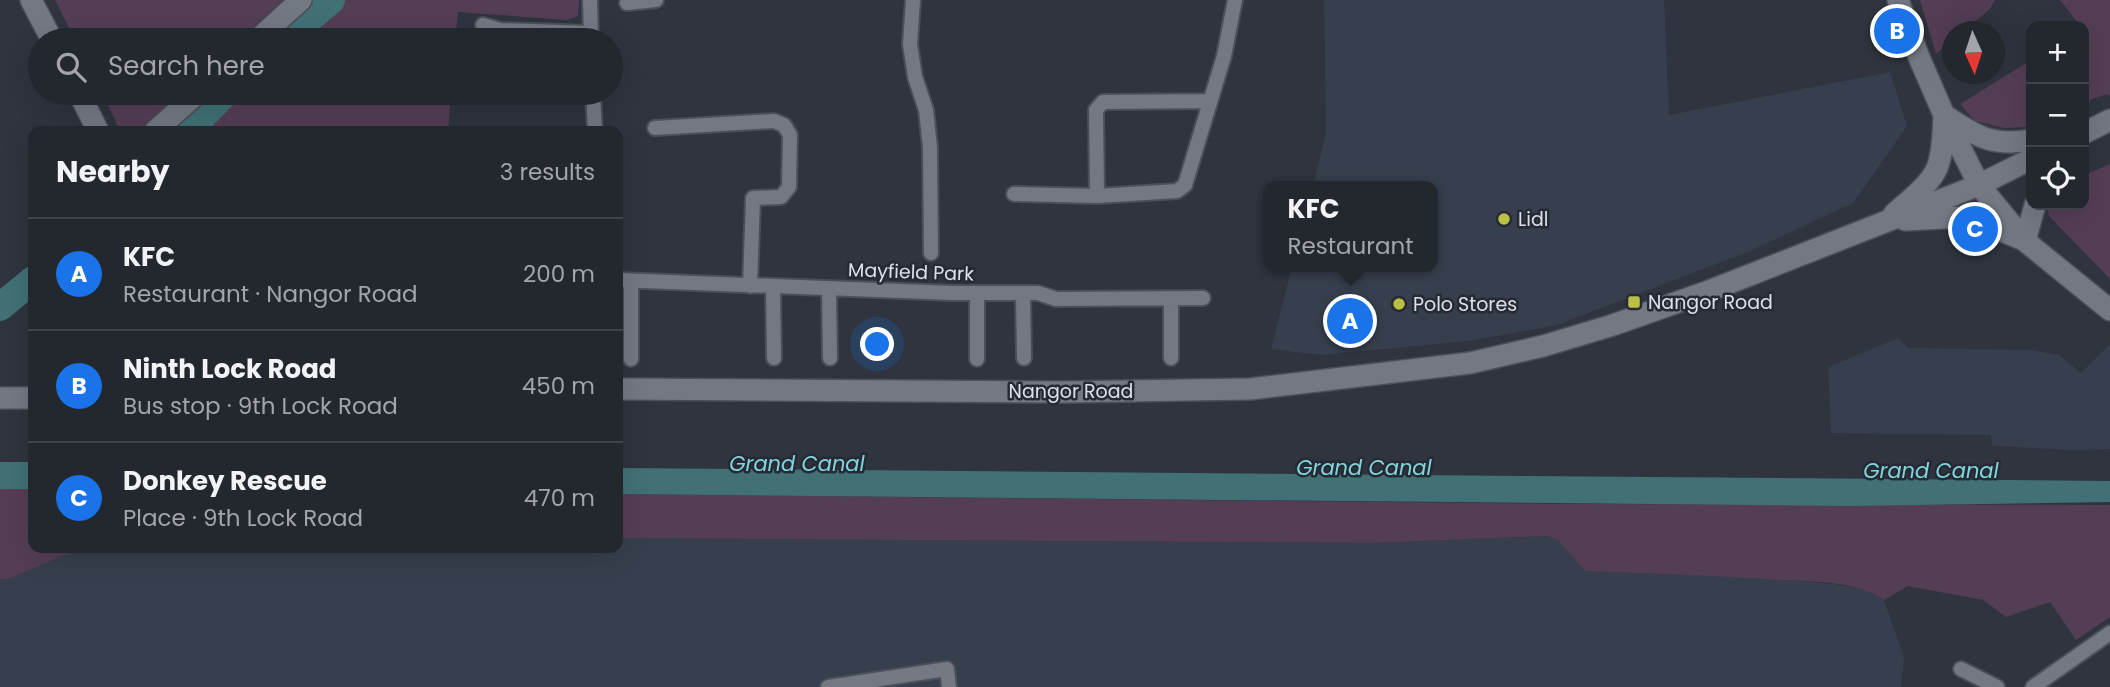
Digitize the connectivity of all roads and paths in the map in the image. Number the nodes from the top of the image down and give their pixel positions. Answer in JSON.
{"nodes":[{"id":1,"x":31,"y":0,"type":"edge"},
{"id":2,"x":301,"y":0,"type":"edge"},
{"id":3,"x":590,"y":0,"type":"edge"},
{"id":4,"x":656,"y":0,"type":"edge"},
{"id":5,"x":913,"y":0,"type":"edge"},
{"id":6,"x":1235,"y":0,"type":"edge"},
{"id":7,"x":1898,"y":0,"type":"edge"},
{"id":8,"x":627,"y":3,"type":"dead end"},
{"id":9,"x":483,"y":25,"type":"dead end"},
{"id":10,"x":46,"y":28,"type":"edge"},
{"id":11,"x":270,"y":28,"type":"edge"},
{"id":12,"x":493,"y":28,"type":"edge"},
{"id":13,"x":591,"y":28,"type":"edge"},
{"id":14,"x":1210,"y":101,"type":"junction"},
{"id":15,"x":85,"y":105,"type":"edge"},
{"id":16,"x":184,"y":105,"type":"edge"},
{"id":17,"x":594,"y":105,"type":"edge"},
{"id":18,"x":1944,"y":115,"type":"junction"},
{"id":19,"x":2110,"y":120,"type":"edge"},
{"id":20,"x":96,"y":126,"type":"edge"},
{"id":21,"x":161,"y":126,"type":"edge"},
{"id":22,"x":595,"y":126,"type":"edge"},
{"id":23,"x":655,"y":128,"type":"dead end"},
{"id":24,"x":2089,"y":130,"type":"edge"},
{"id":25,"x":2026,"y":141,"type":"edge"},
{"id":26,"x":2026,"y":162,"type":"edge"},
{"id":27,"x":1979,"y":185,"type":"junction"},
{"id":28,"x":1014,"y":194,"type":"dead end"},
{"id":29,"x":1097,"y":196,"type":"junction"},
{"id":30,"x":2034,"y":210,"type":"edge"},
{"id":31,"x":1885,"y":222,"type":"junction"},
{"id":32,"x":2025,"y":241,"type":"junction"},
{"id":33,"x":931,"y":253,"type":"dead end"},
{"id":34,"x":624,"y":281,"type":"edge"},
{"id":35,"x":750,"y":286,"type":"junction"},
{"id":36,"x":773,"y":287,"type":"junction"},
{"id":37,"x":829,"y":289,"type":"junction"},
{"id":38,"x":977,"y":293,"type":"junction"},
{"id":39,"x":1023,"y":293,"type":"junction"},
{"id":40,"x":1171,"y":298,"type":"junction"},
{"id":41,"x":1203,"y":298,"type":"dead end"},
{"id":42,"x":2110,"y":310,"type":"edge"},
{"id":43,"x":774,"y":358,"type":"dead end"},
{"id":44,"x":830,"y":358,"type":"dead end"},
{"id":45,"x":1024,"y":358,"type":"dead end"},
{"id":46,"x":1171,"y":358,"type":"dead end"},
{"id":47,"x":631,"y":359,"type":"dead end"},
{"id":48,"x":977,"y":359,"type":"dead end"},
{"id":49,"x":623,"y":389,"type":"edge"},
{"id":50,"x":0,"y":398,"type":"edge"},
{"id":51,"x":28,"y":398,"type":"edge"},
{"id":52,"x":2110,"y":633,"type":"edge"},
{"id":53,"x":1961,"y":669,"type":"dead end"},
{"id":54,"x":828,"y":687,"type":"edge"},
{"id":55,"x":949,"y":687,"type":"edge"},
{"id":56,"x":1997,"y":687,"type":"edge"},
{"id":57,"x":2033,"y":687,"type":"edge"}],
"edges":[{"from":1,"to":10,"type":"main road"},
{"from":2,"to":11,"type":"main road"},
{"from":3,"to":13,"type":"street"},
{"from":4,"to":8,"type":"street"},
{"from":5,"to":33,"type":"street"},
{"from":6,"to":14,"type":"street"},
{"from":7,"to":18,"type":"main road"},
{"from":9,"to":12,"type":"street"},
{"from":14,"to":29,"type":"street"},
{"from":14,"to":29,"type":"street"},
{"from":15,"to":20,"type":"main road"},
{"from":16,"to":21,"type":"main road"},
{"from":17,"to":22,"type":"street"},
{"from":18,"to":25,"type":"main road"},
{"from":18,"to":27,"type":"main road"},
{"from":18,"to":31,"type":"main road"},
{"from":19,"to":24,"type":"main road"},
{"from":23,"to":35,"type":"street"},
{"from":26,"to":27,"type":"main road","name":"Nangor Road"},
{"from":27,"to":31,"type":"main road","name":"Nangor Road"},
{"from":27,"to":32,"type":"main road"},
{"from":28,"to":29,"type":"street"},
{"from":30,"to":32,"type":"main road"},
{"from":31,"to":32,"type":"main road"},
{"from":31,"to":49,"type":"main road","name":"Nangor Road"},
{"from":32,"to":42,"type":"main road"},
{"from":34,"to":35,"type":"street","name":"Mayfield Park"},
{"from":34,"to":47,"type":"street"},
{"from":35,"to":36,"type":"street","name":"Mayfield Park"},
{"from":36,"to":37,"type":"street","name":"Mayfield Park"},
{"from":36,"to":43,"type":"street"},
{"from":37,"to":38,"type":"street","name":"Mayfield Park"},
{"from":37,"to":44,"type":"street"},
{"from":38,"to":39,"type":"street","name":"Mayfield Park"},
{"from":38,"to":48,"type":"street"},
{"from":39,"to":40,"type":"street","name":"Mayfield Park"},
{"from":39,"to":45,"type":"street"},
{"from":40,"to":41,"type":"street","name":"Mayfield Park"},
{"from":40,"to":46,"type":"street"},
{"from":50,"to":51,"type":"main road"},
{"from":52,"to":57,"type":"street"},
{"from":53,"to":56,"type":"street"},
{"from":54,"to":55,"type":"street"}]}
